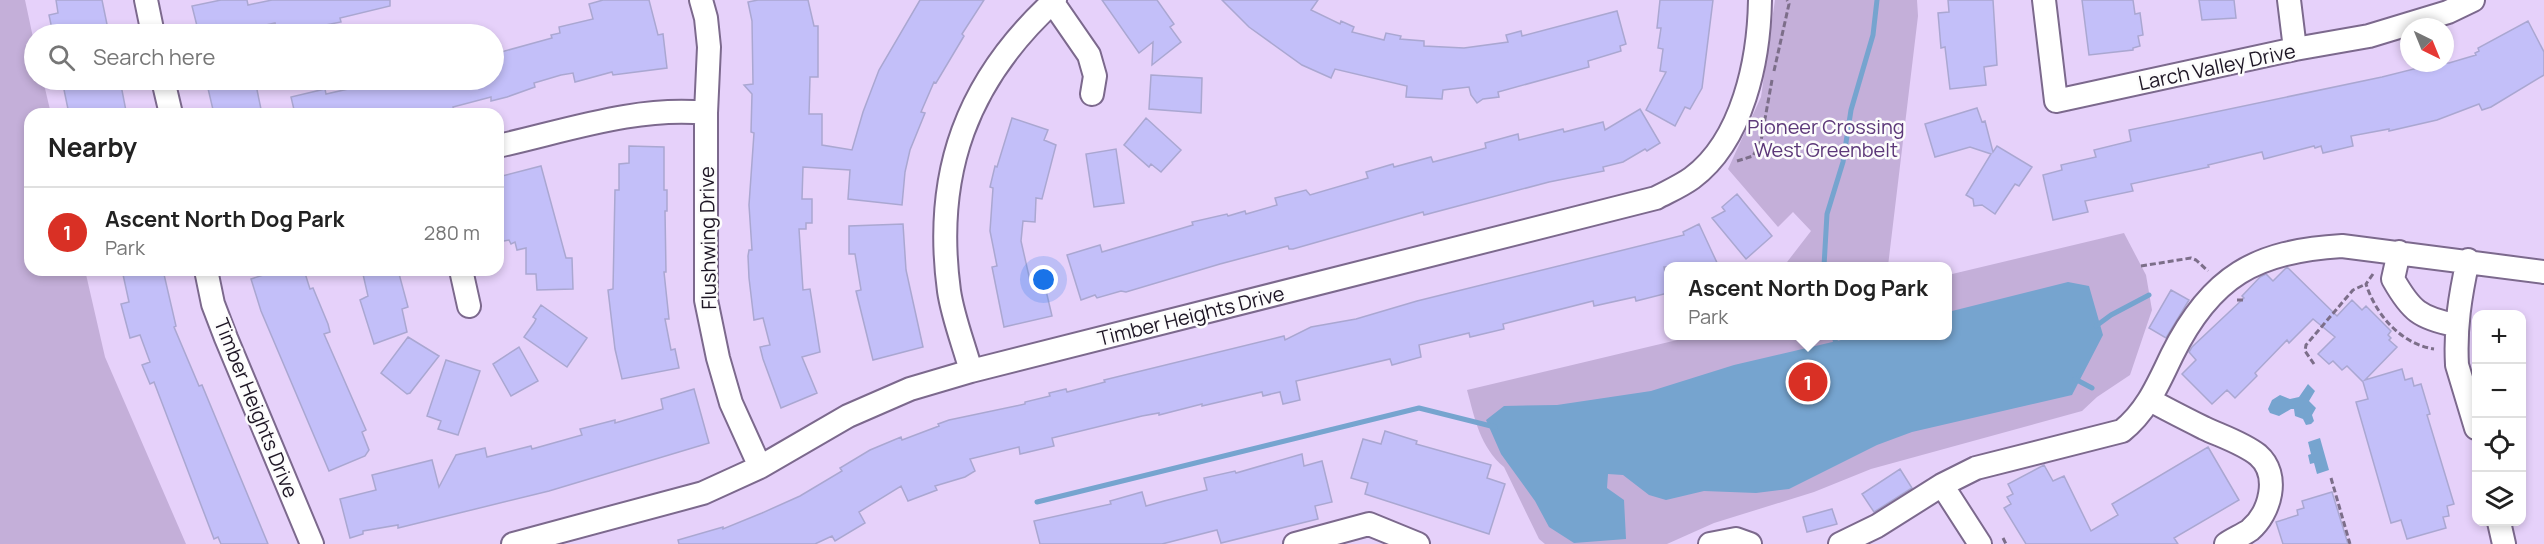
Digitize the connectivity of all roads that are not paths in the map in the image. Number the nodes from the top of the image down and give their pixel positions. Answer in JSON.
{"nodes":[{"id":1,"x":146,"y":0,"type":"edge"},
{"id":2,"x":701,"y":0,"type":"edge"},
{"id":3,"x":1760,"y":0,"type":"edge"},
{"id":4,"x":2044,"y":0,"type":"edge"},
{"id":5,"x":2289,"y":0,"type":"edge"},
{"id":6,"x":2473,"y":0,"type":"edge"},
{"id":7,"x":1053,"y":1,"type":"edge"},
{"id":8,"x":151,"y":24,"type":"edge"},
{"id":9,"x":2295,"y":49,"type":"junction"},
{"id":10,"x":165,"y":90,"type":"edge"},
{"id":11,"x":1092,"y":94,"type":"dead end"},
{"id":12,"x":170,"y":108,"type":"edge"},
{"id":13,"x":706,"y":113,"type":"junction"},
{"id":14,"x":504,"y":145,"type":"edge"},
{"id":15,"x":2399,"y":252,"type":"junction"},
{"id":16,"x":2468,"y":260,"type":"junction"},
{"id":17,"x":2544,"y":272,"type":"edge"},
{"id":18,"x":207,"y":276,"type":"edge"},
{"id":19,"x":462,"y":276,"type":"edge"},
{"id":20,"x":470,"y":306,"type":"dead end"},
{"id":21,"x":2455,"y":325,"type":"junction"},
{"id":22,"x":971,"y":371,"type":"junction"},
{"id":23,"x":2150,"y":400,"type":"junction"},
{"id":24,"x":2473,"y":418,"type":"edge"},
{"id":25,"x":760,"y":467,"type":"junction"},
{"id":26,"x":1942,"y":485,"type":"junction"},
{"id":27,"x":2500,"y":526,"type":"edge"},
{"id":28,"x":312,"y":544,"type":"edge"},
{"id":29,"x":513,"y":544,"type":"edge"},
{"id":30,"x":1295,"y":544,"type":"edge"},
{"id":31,"x":1418,"y":544,"type":"edge"},
{"id":32,"x":1710,"y":544,"type":"edge"},
{"id":33,"x":1750,"y":544,"type":"edge"},
{"id":34,"x":1840,"y":544,"type":"edge"},
{"id":35,"x":1980,"y":544,"type":"edge"},
{"id":36,"x":2226,"y":544,"type":"edge"},
{"id":37,"x":2504,"y":544,"type":"edge"}],
"edges":[{"from":1,"to":8,"type":"street"},
{"from":2,"to":13,"type":"street","name":"Flushwing Drive"},
{"from":3,"to":22,"type":"street","name":"Timber Heights Drive"},
{"from":4,"to":9,"type":"street","name":"Larch Valley Drive"},
{"from":5,"to":9,"type":"street"},
{"from":6,"to":9,"type":"street","name":"Larch Valley Drive"},
{"from":7,"to":11,"type":"street"},
{"from":7,"to":22,"type":"street"},
{"from":10,"to":12,"type":"street"},
{"from":13,"to":14,"type":"street"},
{"from":13,"to":25,"type":"street","name":"Flushwing Drive"},
{"from":15,"to":16,"type":"street"},
{"from":15,"to":21,"type":"street"},
{"from":15,"to":23,"type":"street"},
{"from":16,"to":17,"type":"street"},
{"from":16,"to":21,"type":"street"},
{"from":18,"to":28,"type":"street","name":"Timber Heights Drive"},
{"from":19,"to":20,"type":"street"},
{"from":21,"to":24,"type":"street"},
{"from":22,"to":25,"type":"street","name":"Timber Heights Drive"},
{"from":23,"to":26,"type":"street"},
{"from":23,"to":36,"type":"street"},
{"from":25,"to":29,"type":"street","name":"Timber Heights Drive"},
{"from":26,"to":34,"type":"street"},
{"from":26,"to":35,"type":"street"},
{"from":27,"to":37,"type":"street"},
{"from":30,"to":31,"type":"street"},
{"from":32,"to":33,"type":"street"}]}
